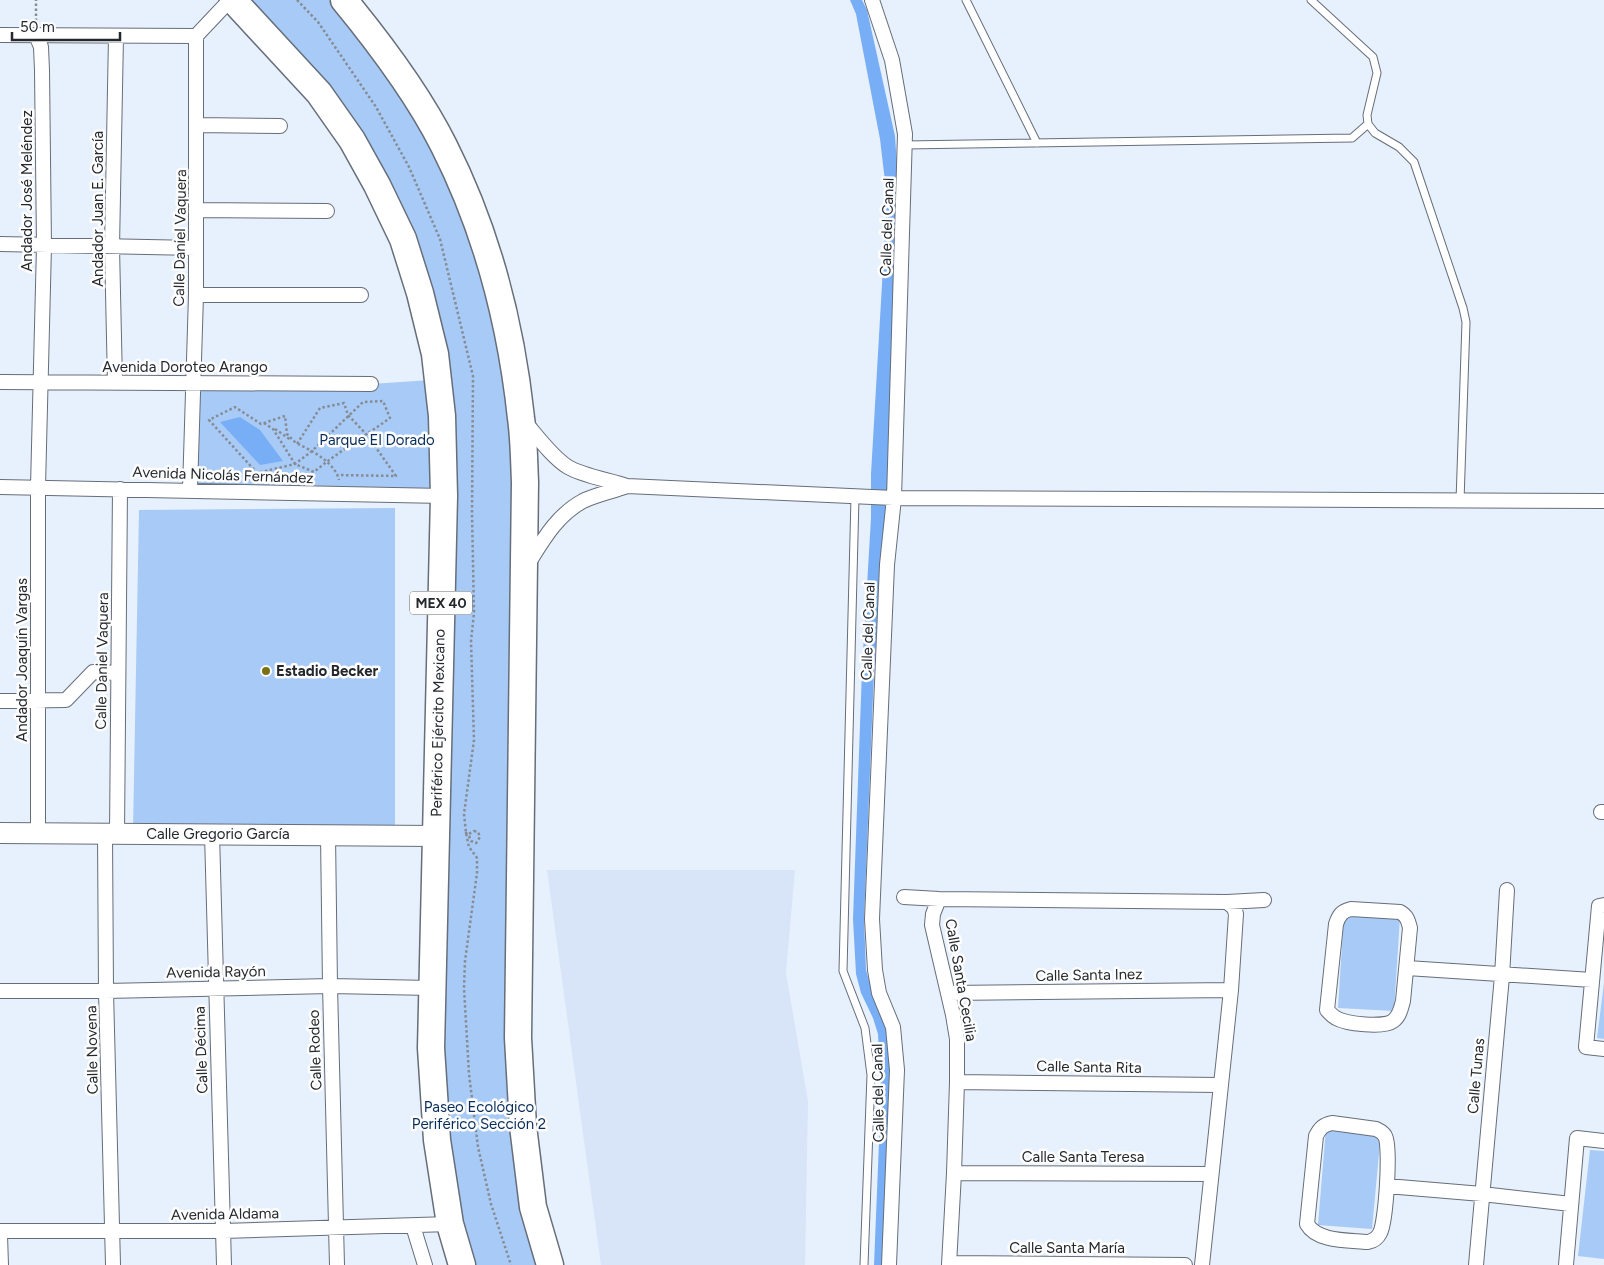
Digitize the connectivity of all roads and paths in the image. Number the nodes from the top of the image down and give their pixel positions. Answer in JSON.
{"nodes":[{"id":1,"x":36,"y":0,"type":"edge"},
{"id":2,"x":231,"y":0,"type":"edge"},
{"id":3,"x":344,"y":0,"type":"edge"},
{"id":4,"x":872,"y":0,"type":"edge"},
{"id":5,"x":966,"y":0,"type":"edge"},
{"id":6,"x":1312,"y":0,"type":"edge"},
{"id":7,"x":0,"y":35,"type":"edge"},
{"id":8,"x":36,"y":35,"type":"junction"},
{"id":9,"x":116,"y":36,"type":"junction"},
{"id":10,"x":196,"y":36,"type":"junction"},
{"id":11,"x":1368,"y":124,"type":"junction"},
{"id":12,"x":197,"y":125,"type":"junction"},
{"id":13,"x":280,"y":126,"type":"dead end"},
{"id":14,"x":1037,"y":142,"type":"junction"},
{"id":15,"x":905,"y":145,"type":"junction"},
{"id":16,"x":197,"y":210,"type":"junction"},
{"id":17,"x":327,"y":211,"type":"dead end"},
{"id":18,"x":0,"y":244,"type":"edge"},
{"id":19,"x":44,"y":246,"type":"junction"},
{"id":20,"x":112,"y":248,"type":"junction"},
{"id":21,"x":196,"y":248,"type":"junction"},
{"id":22,"x":196,"y":295,"type":"junction"},
{"id":23,"x":361,"y":295,"type":"dead end"},
{"id":24,"x":0,"y":382,"type":"edge"},
{"id":25,"x":41,"y":382,"type":"junction"},
{"id":26,"x":194,"y":382,"type":"junction"},
{"id":27,"x":115,"y":383,"type":"junction"},
{"id":28,"x":371,"y":384,"type":"dead end"},
{"id":29,"x":348,"y":415,"type":"junction"},
{"id":30,"x":522,"y":419,"type":"junction"},
{"id":31,"x":264,"y":423,"type":"junction"},
{"id":32,"x":273,"y":428,"type":"junction"},
{"id":33,"x":367,"y":435,"type":"junction"},
{"id":34,"x":297,"y":444,"type":"junction"},
{"id":35,"x":312,"y":451,"type":"junction"},
{"id":36,"x":326,"y":462,"type":"junction"},
{"id":37,"x":295,"y":464,"type":"junction"},
{"id":38,"x":338,"y":475,"type":"junction"},
{"id":39,"x":627,"y":486,"type":"junction"},
{"id":40,"x":0,"y":487,"type":"edge"},
{"id":41,"x":38,"y":487,"type":"junction"},
{"id":42,"x":120,"y":489,"type":"junction"},
{"id":43,"x":190,"y":490,"type":"junction"},
{"id":44,"x":342,"y":495,"type":"junction"},
{"id":45,"x":444,"y":496,"type":"junction"},
{"id":46,"x":855,"y":497,"type":"junction"},
{"id":47,"x":894,"y":498,"type":"junction"},
{"id":48,"x":1460,"y":501,"type":"junction"},
{"id":49,"x":1604,"y":501,"type":"edge"},
{"id":50,"x":525,"y":568,"type":"junction"},
{"id":51,"x":118,"y":673,"type":"junction"},
{"id":52,"x":0,"y":701,"type":"edge"},
{"id":53,"x":38,"y":701,"type":"junction"},
{"id":54,"x":0,"y":833,"type":"edge"},
{"id":55,"x":38,"y":833,"type":"junction"},
{"id":56,"x":111,"y":834,"type":"junction"},
{"id":57,"x":212,"y":834,"type":"junction"},
{"id":58,"x":328,"y":835,"type":"junction"},
{"id":59,"x":436,"y":836,"type":"junction"},
{"id":60,"x":469,"y":838,"type":"joint"},
{"id":61,"x":1507,"y":890,"type":"dead end"},
{"id":62,"x":904,"y":897,"type":"dead end"},
{"id":63,"x":939,"y":899,"type":"junction"},
{"id":64,"x":1264,"y":900,"type":"dead end"},
{"id":65,"x":1227,"y":902,"type":"junction"},
{"id":66,"x":1604,"y":906,"type":"edge"},
{"id":67,"x":1407,"y":968,"type":"junction"},
{"id":68,"x":1502,"y":976,"type":"junction"},
{"id":69,"x":1592,"y":980,"type":"junction"},
{"id":70,"x":330,"y":986,"type":"junction"},
{"id":71,"x":216,"y":987,"type":"junction"},
{"id":72,"x":432,"y":988,"type":"junction"},
{"id":73,"x":1231,"y":990,"type":"junction"},
{"id":74,"x":0,"y":991,"type":"edge"},
{"id":75,"x":106,"y":991,"type":"junction"},
{"id":76,"x":948,"y":993,"type":"junction"},
{"id":77,"x":1604,"y":1049,"type":"edge"},
{"id":78,"x":957,"y":1082,"type":"junction"},
{"id":79,"x":1220,"y":1085,"type":"junction"},
{"id":80,"x":1604,"y":1141,"type":"edge"},
{"id":81,"x":954,"y":1173,"type":"junction"},
{"id":82,"x":1211,"y":1174,"type":"junction"},
{"id":83,"x":1386,"y":1186,"type":"junction"},
{"id":84,"x":1482,"y":1194,"type":"junction"},
{"id":85,"x":1571,"y":1204,"type":"junction"},
{"id":86,"x":450,"y":1224,"type":"junction"},
{"id":87,"x":413,"y":1226,"type":"junction"},
{"id":88,"x":337,"y":1228,"type":"junction"},
{"id":89,"x":0,"y":1230,"type":"edge"},
{"id":90,"x":113,"y":1231,"type":"junction"},
{"id":91,"x":223,"y":1231,"type":"junction"},
{"id":92,"x":0,"y":1235,"type":"edge"},
{"id":93,"x":949,"y":1264,"type":"edge"},
{"id":94,"x":1,"y":1265,"type":"edge"},
{"id":95,"x":113,"y":1265,"type":"edge"},
{"id":96,"x":224,"y":1265,"type":"edge"},
{"id":97,"x":337,"y":1265,"type":"edge"},
{"id":98,"x":425,"y":1265,"type":"edge"},
{"id":99,"x":462,"y":1265,"type":"edge"},
{"id":100,"x":550,"y":1265,"type":"edge"},
{"id":101,"x":864,"y":1265,"type":"edge"},
{"id":102,"x":890,"y":1265,"type":"edge"},
{"id":103,"x":1185,"y":1265,"type":"edge"},
{"id":104,"x":1202,"y":1265,"type":"edge"},
{"id":105,"x":1476,"y":1265,"type":"edge"},
{"id":106,"x":1566,"y":1265,"type":"edge"}],
"edges":[{"from":1,"to":8,"type":"path"},
{"from":2,"to":10,"type":"street"},
{"from":2,"to":45,"type":"highway","name":"Periférico Ejército Mexicano","number":"MEX 40"},
{"from":3,"to":30,"type":"highway"},
{"from":4,"to":15,"type":"street","name":"Calle del Canal"},
{"from":5,"to":14,"type":"lane"},
{"from":6,"to":11,"type":"lane"},
{"from":7,"to":8,"type":"street"},
{"from":8,"to":9,"type":"street"},
{"from":8,"to":19,"type":"street","name":"Andador José Meléndez"},
{"from":9,"to":10,"type":"street"},
{"from":9,"to":20,"type":"street","name":"Andador Juan E. García"},
{"from":10,"to":12,"type":"street","name":"Calle Daniel Vaquera"},
{"from":11,"to":14,"type":"lane"},
{"from":11,"to":48,"type":"lane"},
{"from":12,"to":13,"type":"street"},
{"from":12,"to":16,"type":"street","name":"Calle Daniel Vaquera"},
{"from":14,"to":15,"type":"lane"},
{"from":15,"to":47,"type":"street","name":"Calle del Canal"},
{"from":16,"to":17,"type":"street"},
{"from":16,"to":21,"type":"street","name":"Calle Daniel Vaquera"},
{"from":18,"to":19,"type":"street"},
{"from":19,"to":20,"type":"street"},
{"from":19,"to":25,"type":"street","name":"Andador José Meléndez"},
{"from":20,"to":21,"type":"street"},
{"from":20,"to":27,"type":"street","name":"Andador Juan E. García"},
{"from":21,"to":22,"type":"street","name":"Calle Daniel Vaquera"},
{"from":22,"to":23,"type":"street"},
{"from":22,"to":26,"type":"street","name":"Calle Daniel Vaquera"},
{"from":24,"to":25,"type":"street","name":"Avenida Doroteo Arango"},
{"from":25,"to":27,"type":"street","name":"Avenida Doroteo Arango"},
{"from":25,"to":41,"type":"street","name":"Andador José Meléndez"},
{"from":26,"to":27,"type":"street","name":"Avenida Doroteo Arango"},
{"from":26,"to":28,"type":"street","name":"Avenida Doroteo Arango"},
{"from":26,"to":43,"type":"street","name":"Calle Daniel Vaquera"},
{"from":29,"to":33,"type":"path"},
{"from":29,"to":33,"type":"path"},
{"from":29,"to":34,"type":"path"},
{"from":29,"to":35,"type":"path"},
{"from":30,"to":39,"type":"street"},
{"from":30,"to":50,"type":"highway"},
{"from":31,"to":32,"type":"path"},
{"from":31,"to":34,"type":"path"},
{"from":31,"to":37,"type":"path"},
{"from":32,"to":34,"type":"path"},
{"from":32,"to":37,"type":"path"},
{"from":33,"to":36,"type":"path"},
{"from":33,"to":38,"type":"path"},
{"from":34,"to":35,"type":"path"},
{"from":35,"to":36,"type":"path"},
{"from":35,"to":37,"type":"path"},
{"from":36,"to":37,"type":"path"},
{"from":36,"to":38,"type":"path"},
{"from":38,"to":44,"type":"path"},
{"from":39,"to":46,"type":"street"},
{"from":39,"to":50,"type":"street"},
{"from":40,"to":41,"type":"street","name":"Avenida Nicolás Fernández"},
{"from":41,"to":42,"type":"street","name":"Avenida Nicolás Fernández"},
{"from":41,"to":53,"type":"street","name":"Andador Joaquín Vargas"},
{"from":42,"to":43,"type":"street","name":"Avenida Nicolás Fernández"},
{"from":42,"to":51,"type":"street","name":"Calle Daniel Vaquera"},
{"from":43,"to":44,"type":"street","name":"Avenida Nicolás Fernández"},
{"from":44,"to":45,"type":"street","name":"Avenida Nicolás Fernández"},
{"from":45,"to":59,"type":"highway","name":"Periférico Ejército Mexicano","number":"MEX 40"},
{"from":46,"to":47,"type":"street"},
{"from":46,"to":101,"type":"lane"},
{"from":47,"to":48,"type":"street"},
{"from":47,"to":102,"type":"street","name":"Calle del Canal"},
{"from":48,"to":49,"type":"street"},
{"from":50,"to":100,"type":"highway"},
{"from":51,"to":53,"type":"street"},
{"from":51,"to":56,"type":"street","name":"Calle Daniel Vaquera"},
{"from":52,"to":53,"type":"street"},
{"from":53,"to":55,"type":"street","name":"Andador Joaquín Vargas"},
{"from":54,"to":55,"type":"street","name":"Calle Gregorio García"},
{"from":55,"to":56,"type":"street","name":"Calle Gregorio García"},
{"from":56,"to":57,"type":"street","name":"Calle Gregorio García"},
{"from":56,"to":75,"type":"street","name":"Calle Novena"},
{"from":57,"to":58,"type":"street","name":"Calle Gregorio García"},
{"from":57,"to":71,"type":"street","name":"Calle Décima"},
{"from":58,"to":59,"type":"street","name":"Calle Gregorio García"},
{"from":58,"to":70,"type":"street","name":"Calle Rodeo"},
{"from":59,"to":72,"type":"highway","name":"Periférico Ejército Mexicano","number":"MEX 40"},
{"from":60,"to":60,"type":"path"},
{"from":61,"to":68,"type":"street","name":"Calle Tunas"},
{"from":62,"to":63,"type":"street"},
{"from":63,"to":65,"type":"street","name":"Calle Santa Cecilia"},
{"from":63,"to":76,"type":"street","name":"Calle Santa Cecilia"},
{"from":64,"to":65,"type":"street","name":"Calle Santa Cecilia"},
{"from":65,"to":73,"type":"street"},
{"from":66,"to":69,"type":"street"},
{"from":67,"to":67,"type":"street"},
{"from":67,"to":68,"type":"street"},
{"from":68,"to":69,"type":"street"},
{"from":68,"to":84,"type":"street","name":"Calle Tunas"},
{"from":69,"to":77,"type":"street"},
{"from":70,"to":71,"type":"street","name":"Avenida Rayón"},
{"from":70,"to":72,"type":"street","name":"Avenida Rayón"},
{"from":70,"to":88,"type":"street","name":"Calle Rodeo"},
{"from":71,"to":75,"type":"street","name":"Avenida Rayón"},
{"from":71,"to":91,"type":"street","name":"Calle Décima"},
{"from":72,"to":86,"type":"highway","name":"Periférico Ejército Mexicano","number":"MEX 40"},
{"from":73,"to":76,"type":"street","name":"Calle Santa Inez"},
{"from":73,"to":79,"type":"street"},
{"from":74,"to":75,"type":"street","name":"Avenida Rayón"},
{"from":75,"to":90,"type":"street","name":"Calle Novena"},
{"from":76,"to":78,"type":"street","name":"Calle Santa Cecilia"},
{"from":78,"to":79,"type":"street","name":"Calle Santa Rita"},
{"from":78,"to":81,"type":"street","name":"Calle Santa Cecilia"},
{"from":79,"to":82,"type":"street"},
{"from":80,"to":85,"type":"street"},
{"from":81,"to":82,"type":"street","name":"Calle Santa Teresa"},
{"from":81,"to":93,"type":"street","name":"Calle Santa Cecilia"},
{"from":82,"to":104,"type":"street"},
{"from":83,"to":83,"type":"street"},
{"from":83,"to":84,"type":"street"},
{"from":84,"to":85,"type":"street"},
{"from":84,"to":105,"type":"street","name":"Calle Tunas"},
{"from":85,"to":106,"type":"street"},
{"from":86,"to":87,"type":"street","name":"Avenida Aldama"},
{"from":86,"to":99,"type":"highway","name":"Periférico Ejército Mexicano","number":"MEX 40"},
{"from":87,"to":88,"type":"street","name":"Avenida Aldama"},
{"from":87,"to":98,"type":"street"},
{"from":88,"to":91,"type":"street","name":"Avenida Aldama"},
{"from":88,"to":97,"type":"street","name":"Calle Rodeo"},
{"from":89,"to":90,"type":"street","name":"Avenida Aldama"},
{"from":90,"to":91,"type":"street","name":"Avenida Aldama"},
{"from":90,"to":95,"type":"street","name":"Calle Novena"},
{"from":91,"to":96,"type":"street","name":"Calle Décima"},
{"from":92,"to":94,"type":"street"},
{"from":93,"to":103,"type":"street","name":"Calle Santa María"}]}
